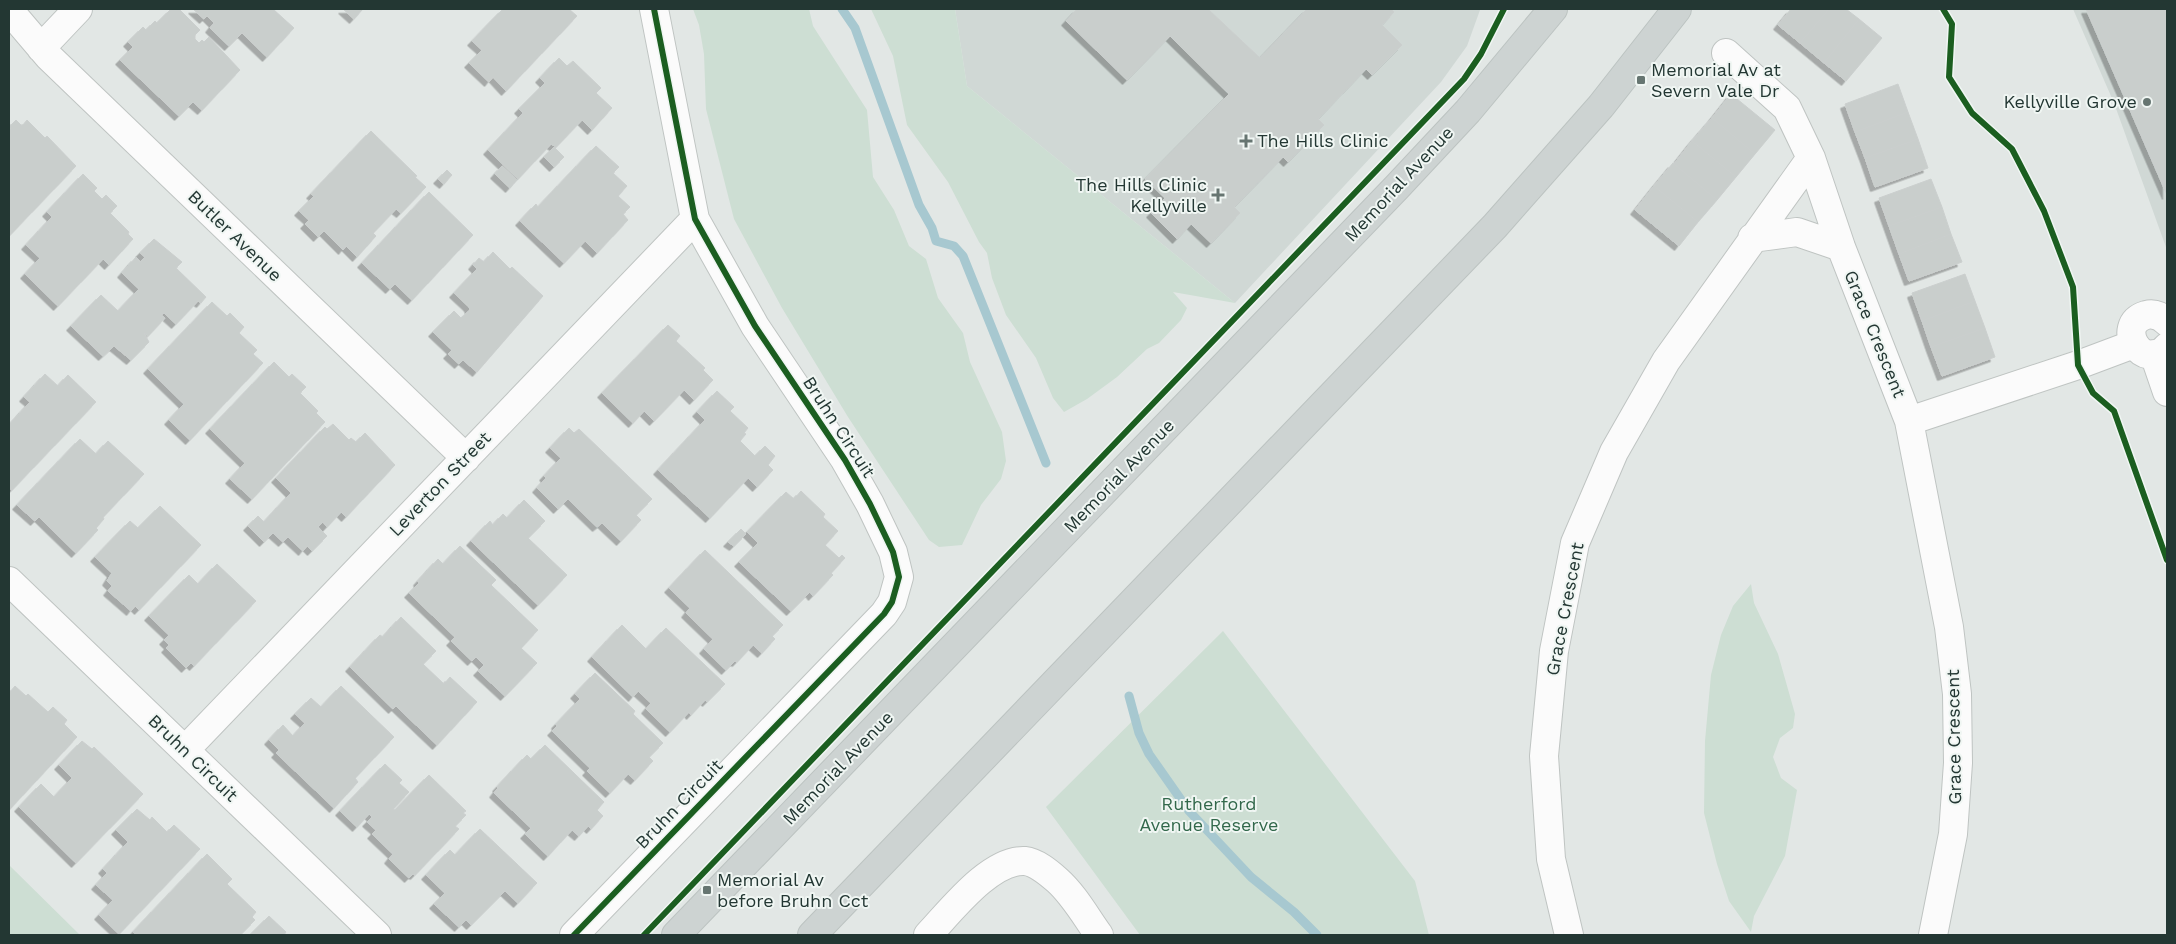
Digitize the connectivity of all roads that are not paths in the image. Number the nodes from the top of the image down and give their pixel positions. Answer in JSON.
{"nodes":[{"id":1,"x":78,"y":9,"type":"edge"},
{"id":2,"x":654,"y":9,"type":"edge"},
{"id":3,"x":1553,"y":9,"type":"edge"},
{"id":4,"x":1677,"y":9,"type":"edge"},
{"id":5,"x":9,"y":10,"type":"edge"},
{"id":6,"x":41,"y":48,"type":"junction"},
{"id":7,"x":1726,"y":53,"type":"dead end"},
{"id":8,"x":1811,"y":158,"type":"junction"},
{"id":9,"x":695,"y":219,"type":"junction"},
{"id":10,"x":1752,"y":238,"type":"junction"},
{"id":11,"x":1841,"y":247,"type":"junction"},
{"id":12,"x":2167,"y":322,"type":"edge"},
{"id":13,"x":2152,"y":348,"type":"edge"},
{"id":14,"x":2167,"y":392,"type":"edge"},
{"id":15,"x":1909,"y":421,"type":"junction"},
{"id":16,"x":466,"y":458,"type":"junction"},
{"id":17,"x":9,"y":581,"type":"edge"},
{"id":18,"x":185,"y":750,"type":"junction"},
{"id":19,"x":377,"y":935,"type":"edge"},
{"id":20,"x":574,"y":935,"type":"edge"},
{"id":21,"x":676,"y":935,"type":"edge"},
{"id":22,"x":812,"y":935,"type":"edge"},
{"id":23,"x":928,"y":935,"type":"edge"},
{"id":24,"x":1099,"y":935,"type":"edge"},
{"id":25,"x":1569,"y":935,"type":"edge"},
{"id":26,"x":1934,"y":935,"type":"edge"}],
"edges":[{"from":1,"to":6,"type":"street"},
{"from":2,"to":9,"type":"street","name":"Bruhn Circuit"},
{"from":3,"to":21,"type":"main road","name":"Memorial Avenue"},
{"from":4,"to":22,"type":"main road"},
{"from":5,"to":6,"type":"street","name":"Butler Avenue"},
{"from":6,"to":16,"type":"street","name":"Butler Avenue"},
{"from":7,"to":8,"type":"street","name":"Grace Crescent"},
{"from":8,"to":10,"type":"street","name":"Grace Crescent"},
{"from":8,"to":11,"type":"street","name":"Grace Crescent"},
{"from":9,"to":16,"type":"street","name":"Leverton Street"},
{"from":9,"to":20,"type":"street","name":"Bruhn Circuit"},
{"from":10,"to":11,"type":"street","name":"Grace Crescent"},
{"from":10,"to":25,"type":"street","name":"Grace Crescent"},
{"from":11,"to":15,"type":"street","name":"Grace Crescent"},
{"from":12,"to":13,"type":"street"},
{"from":13,"to":14,"type":"street"},
{"from":13,"to":15,"type":"street","name":"Grace Crescent"},
{"from":15,"to":26,"type":"street","name":"Grace Crescent"},
{"from":16,"to":18,"type":"street","name":"Leverton Street"},
{"from":17,"to":18,"type":"street","name":"Bruhn Circuit"},
{"from":18,"to":19,"type":"street","name":"Bruhn Circuit"},
{"from":23,"to":24,"type":"street"}]}
